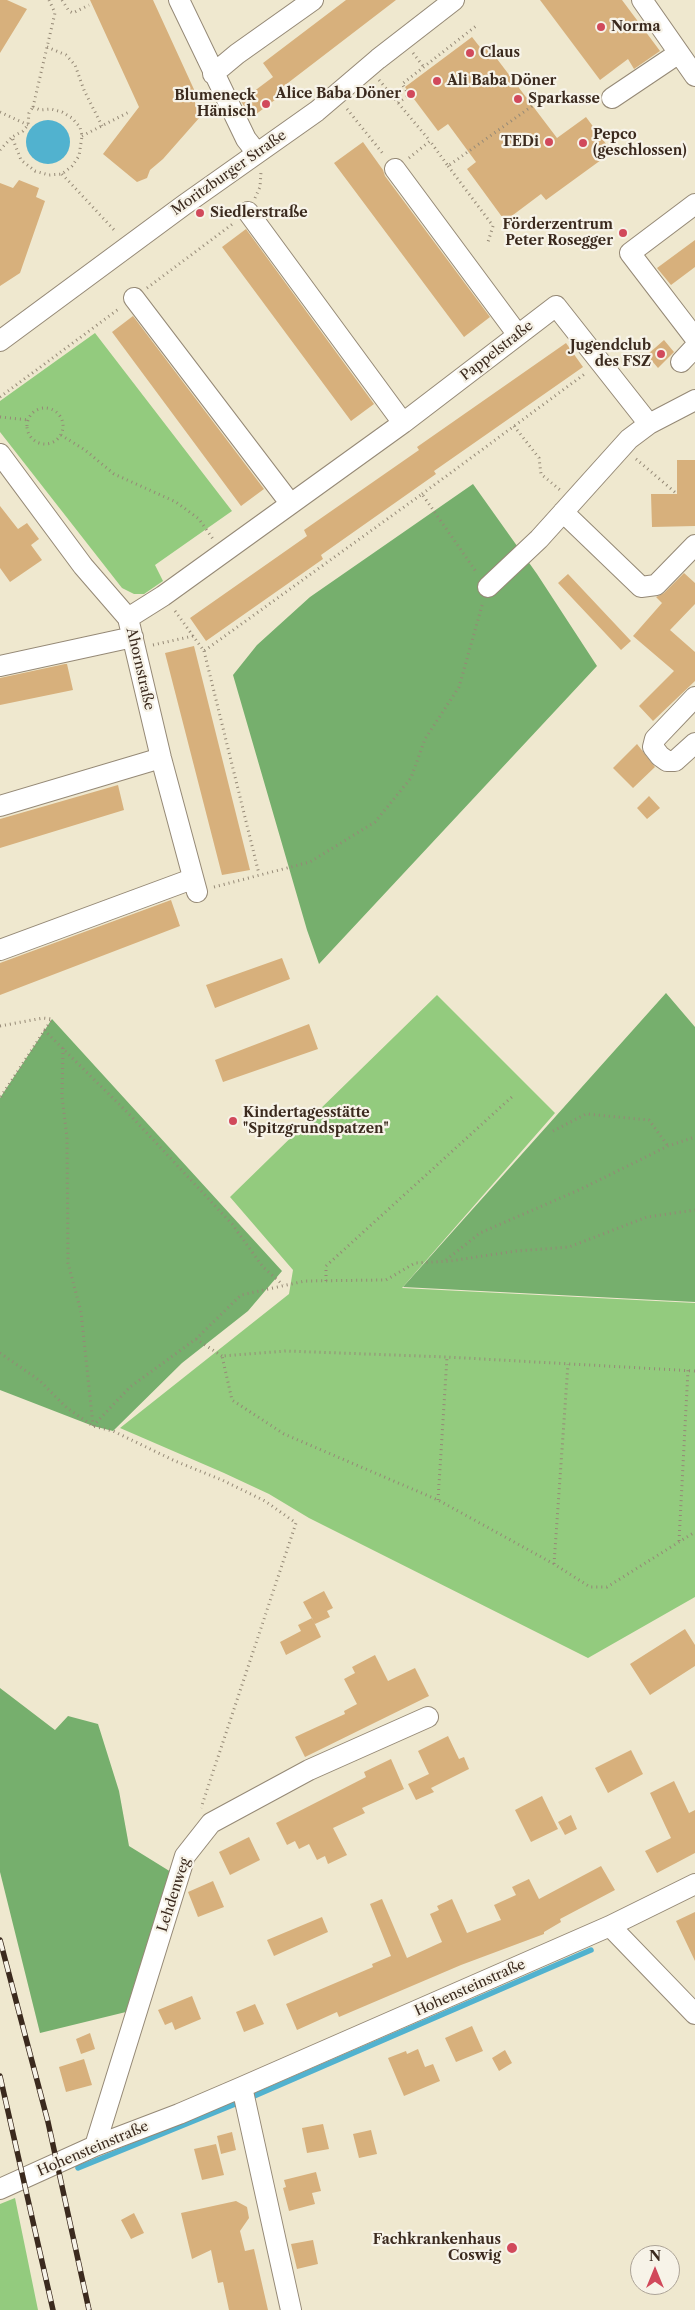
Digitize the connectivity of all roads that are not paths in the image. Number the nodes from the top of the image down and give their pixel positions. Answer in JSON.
{"nodes":[{"id":1,"x":179,"y":0,"type":"edge"},
{"id":2,"x":313,"y":0,"type":"edge"},
{"id":3,"x":454,"y":0,"type":"edge"},
{"id":4,"x":642,"y":0,"type":"edge"},
{"id":5,"x":679,"y":53,"type":"junction"},
{"id":6,"x":213,"y":74,"type":"junction"},
{"id":7,"x":695,"y":76,"type":"edge"},
{"id":8,"x":612,"y":98,"type":"dead end"},
{"id":9,"x":259,"y":161,"type":"junction"},
{"id":10,"x":391,"y":164,"type":"road end"},
{"id":11,"x":695,"y":204,"type":"edge"},
{"id":12,"x":248,"y":212,"type":"road end"},
{"id":13,"x":134,"y":298,"type":"dead end"},
{"id":14,"x":518,"y":335,"type":"junction"},
{"id":15,"x":695,"y":338,"type":"edge"},
{"id":16,"x":0,"y":340,"type":"edge"},
{"id":17,"x":695,"y":347,"type":"edge"},
{"id":18,"x":681,"y":362,"type":"dead end"},
{"id":19,"x":695,"y":400,"type":"edge"},
{"id":20,"x":403,"y":423,"type":"junction"},
{"id":21,"x":649,"y":424,"type":"junction"},
{"id":22,"x":0,"y":454,"type":"edge"},
{"id":23,"x":290,"y":503,"type":"junction"},
{"id":24,"x":568,"y":507,"type":"junction"},
{"id":25,"x":695,"y":545,"type":"edge"},
{"id":26,"x":488,"y":587,"type":"road end"},
{"id":27,"x":128,"y":618,"type":"junction"},
{"id":28,"x":134,"y":643,"type":"junction"},
{"id":29,"x":0,"y":666,"type":"edge"},
{"id":30,"x":695,"y":696,"type":"edge"},
{"id":31,"x":695,"y":743,"type":"edge"},
{"id":32,"x":161,"y":758,"type":"junction"},
{"id":33,"x":0,"y":806,"type":"edge"},
{"id":34,"x":0,"y":950,"type":"edge"},
{"id":35,"x":428,"y":1717,"type":"dead end"},
{"id":36,"x":695,"y":1884,"type":"edge"},
{"id":37,"x":610,"y":1926,"type":"junction"},
{"id":38,"x":695,"y":2014,"type":"edge"},
{"id":39,"x":242,"y":2087,"type":"junction"},
{"id":40,"x":95,"y":2146,"type":"junction"},
{"id":41,"x":0,"y":2189,"type":"edge"},
{"id":42,"x":290,"y":2310,"type":"edge"}],
"edges":[{"from":1,"to":6,"type":"street"},
{"from":2,"to":6,"type":"street"},
{"from":3,"to":9,"type":"street","name":"Moritzburger Straße"},
{"from":4,"to":5,"type":"street"},
{"from":5,"to":7,"type":"street"},
{"from":5,"to":8,"type":"street"},
{"from":6,"to":9,"type":"street"},
{"from":9,"to":16,"type":"street","name":"Moritzburger Straße"},
{"from":10,"to":14,"type":"street"},
{"from":11,"to":15,"type":"street"},
{"from":12,"to":20,"type":"street"},
{"from":13,"to":23,"type":"street"},
{"from":14,"to":20,"type":"street","name":"Pappelstraße"},
{"from":14,"to":21,"type":"street","name":"Pappelstraße"},
{"from":17,"to":18,"type":"street"},
{"from":19,"to":21,"type":"street"},
{"from":20,"to":23,"type":"street","name":"Pappelstraße"},
{"from":21,"to":24,"type":"street"},
{"from":22,"to":27,"type":"street","name":"Ahornstraße"},
{"from":23,"to":27,"type":"street","name":"Pappelstraße"},
{"from":24,"to":25,"type":"street"},
{"from":24,"to":26,"type":"street"},
{"from":27,"to":28,"type":"street","name":"Ahornstraße"},
{"from":28,"to":29,"type":"street"},
{"from":28,"to":32,"type":"street","name":"Ahornstraße"},
{"from":30,"to":31,"type":"street"},
{"from":32,"to":33,"type":"street"},
{"from":32,"to":34,"type":"street","name":"Ahornstraße"},
{"from":35,"to":40,"type":"street","name":"Lehdenweg"},
{"from":36,"to":37,"type":"street","name":"Hohensteinstraße"},
{"from":37,"to":38,"type":"street"},
{"from":37,"to":39,"type":"street","name":"Hohensteinstraße"},
{"from":39,"to":40,"type":"street","name":"Hohensteinstraße"},
{"from":39,"to":42,"type":"street"},
{"from":40,"to":41,"type":"street","name":"Hohensteinstraße"}]}
